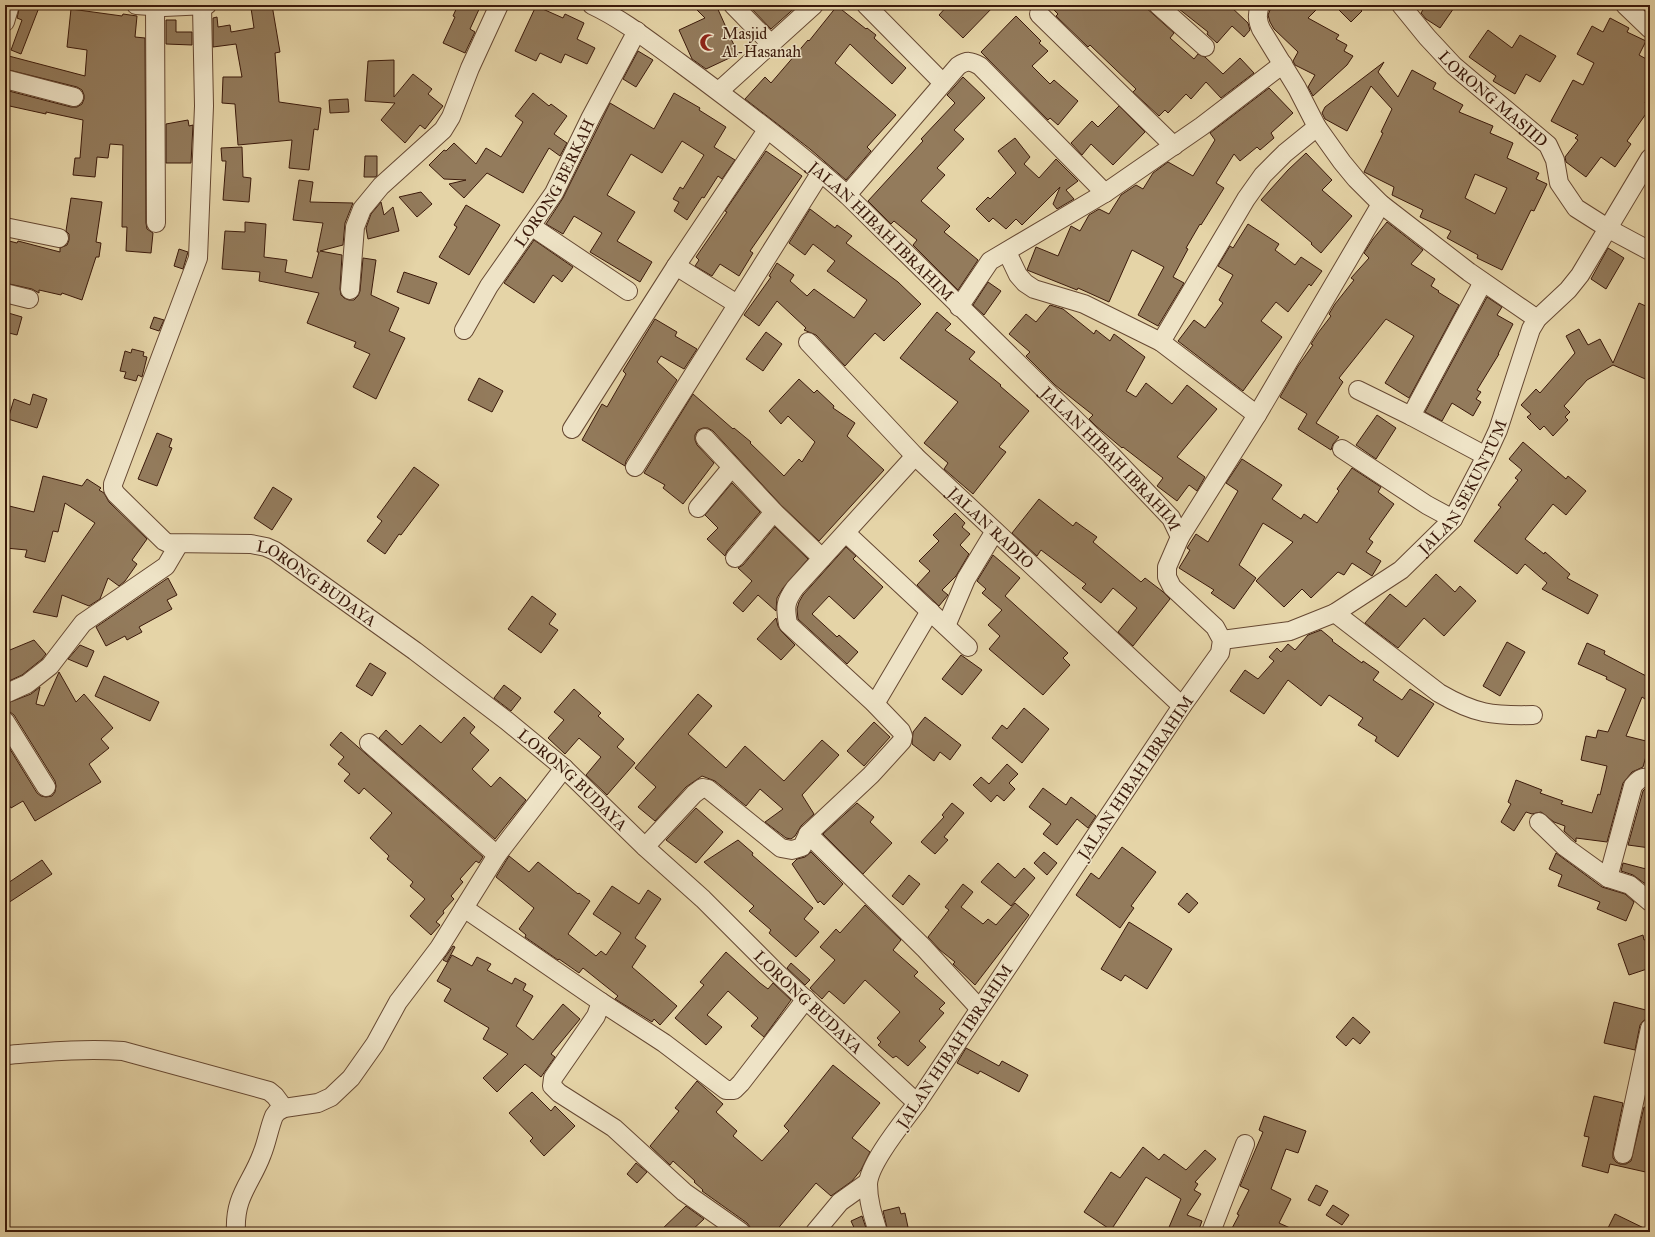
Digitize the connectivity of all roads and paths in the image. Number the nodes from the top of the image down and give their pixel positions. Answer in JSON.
{"nodes":[{"id":1,"x":10,"y":5,"type":"edge"},
{"id":2,"x":136,"y":5,"type":"edge"},
{"id":3,"x":499,"y":5,"type":"edge"},
{"id":4,"x":592,"y":5,"type":"edge"},
{"id":5,"x":734,"y":5,"type":"edge"},
{"id":6,"x":814,"y":5,"type":"edge"},
{"id":7,"x":866,"y":5,"type":"edge"},
{"id":8,"x":1158,"y":5,"type":"edge"},
{"id":9,"x":1260,"y":5,"type":"edge"},
{"id":10,"x":1401,"y":5,"type":"edge"},
{"id":11,"x":1625,"y":5,"type":"edge"},
{"id":12,"x":204,"y":6,"type":"edge"},
{"id":13,"x":155,"y":7,"type":"junction"},
{"id":14,"x":1039,"y":14,"type":"dead end"},
{"id":15,"x":5,"y":22,"type":"edge"},
{"id":16,"x":1650,"y":29,"type":"edge"},
{"id":17,"x":636,"y":31,"type":"junction"},
{"id":18,"x":772,"y":45,"type":"junction"},
{"id":19,"x":1205,"y":47,"type":"dead end"},
{"id":20,"x":1284,"y":64,"type":"junction"},
{"id":21,"x":5,"y":79,"type":"edge"},
{"id":22,"x":943,"y":83,"type":"junction"},
{"id":23,"x":719,"y":91,"type":"junction"},
{"id":24,"x":74,"y":97,"type":"dead end"},
{"id":25,"x":1317,"y":127,"type":"junction"},
{"id":26,"x":767,"y":130,"type":"junction"},
{"id":27,"x":1174,"y":146,"type":"junction"},
{"id":28,"x":1650,"y":158,"type":"edge"},
{"id":29,"x":821,"y":172,"type":"junction"},
{"id":30,"x":1105,"y":193,"type":"junction"},
{"id":31,"x":847,"y":195,"type":"junction"},
{"id":32,"x":1382,"y":204,"type":"junction"},
{"id":33,"x":156,"y":223,"type":"dead end"},
{"id":34,"x":531,"y":226,"type":"junction"},
{"id":35,"x":5,"y":227,"type":"edge"},
{"id":36,"x":1609,"y":229,"type":"junction"},
{"id":37,"x":59,"y":238,"type":"dead end"},
{"id":38,"x":1650,"y":251,"type":"edge"},
{"id":39,"x":1007,"y":252,"type":"junction"},
{"id":40,"x":676,"y":266,"type":"junction"},
{"id":41,"x":1484,"y":282,"type":"junction"},
{"id":42,"x":350,"y":290,"type":"dead end"},
{"id":43,"x":628,"y":291,"type":"dead end"},
{"id":44,"x":5,"y":293,"type":"edge"},
{"id":45,"x":29,"y":298,"type":"dead end"},
{"id":46,"x":737,"y":304,"type":"junction"},
{"id":47,"x":959,"y":307,"type":"junction"},
{"id":48,"x":1537,"y":320,"type":"junction"},
{"id":49,"x":464,"y":330,"type":"dead end"},
{"id":50,"x":808,"y":342,"type":"dead end"},
{"id":51,"x":1161,"y":342,"type":"junction"},
{"id":52,"x":1358,"y":390,"type":"dead end"},
{"id":53,"x":1257,"y":414,"type":"junction"},
{"id":54,"x":1411,"y":416,"type":"junction"},
{"id":55,"x":572,"y":428,"type":"dead end"},
{"id":56,"x":704,"y":438,"type":"dead end"},
{"id":57,"x":1342,"y":449,"type":"dead end"},
{"id":58,"x":915,"y":456,"type":"junction"},
{"id":59,"x":1486,"y":456,"type":"junction"},
{"id":60,"x":635,"y":467,"type":"dead end"},
{"id":61,"x":732,"y":467,"type":"junction"},
{"id":62,"x":698,"y":508,"type":"dead end"},
{"id":63,"x":774,"y":512,"type":"junction"},
{"id":64,"x":1453,"y":518,"type":"junction"},
{"id":65,"x":995,"y":531,"type":"junction"},
{"id":66,"x":846,"y":533,"type":"junction"},
{"id":67,"x":1180,"y":537,"type":"junction"},
{"id":68,"x":179,"y":544,"type":"junction"},
{"id":69,"x":735,"y":558,"type":"dead end"},
{"id":70,"x":822,"y":558,"type":"junction"},
{"id":71,"x":930,"y":611,"type":"junction"},
{"id":72,"x":1336,"y":613,"type":"junction"},
{"id":73,"x":946,"y":626,"type":"junction"},
{"id":74,"x":1222,"y":640,"type":"junction"},
{"id":75,"x":968,"y":647,"type":"dead end"},
{"id":76,"x":5,"y":694,"type":"edge"},
{"id":77,"x":875,"y":704,"type":"junction"},
{"id":78,"x":1182,"y":706,"type":"junction"},
{"id":79,"x":1533,"y":715,"type":"dead end"},
{"id":80,"x":5,"y":721,"type":"edge"},
{"id":81,"x":369,"y":743,"type":"dead end"},
{"id":82,"x":564,"y":768,"type":"junction"},
{"id":83,"x":1650,"y":778,"type":"edge"},
{"id":84,"x":46,"y":787,"type":"dead end"},
{"id":85,"x":1539,"y":822,"type":"dead end"},
{"id":86,"x":808,"y":834,"type":"junction"},
{"id":87,"x":645,"y":847,"type":"junction"},
{"id":88,"x":497,"y":855,"type":"junction"},
{"id":89,"x":1608,"y":878,"type":"junction"},
{"id":90,"x":1650,"y":902,"type":"edge"},
{"id":91,"x":464,"y":908,"type":"junction"},
{"id":92,"x":806,"y":999,"type":"junction"},
{"id":93,"x":601,"y":1002,"type":"junction"},
{"id":94,"x":979,"y":1008,"type":"junction"},
{"id":95,"x":1650,"y":1028,"type":"edge"},
{"id":96,"x":5,"y":1055,"type":"edge"},
{"id":97,"x":917,"y":1103,"type":"junction"},
{"id":98,"x":284,"y":1108,"type":"junction"},
{"id":99,"x":1245,"y":1144,"type":"dead end"},
{"id":100,"x":1623,"y":1154,"type":"dead end"},
{"id":101,"x":868,"y":1182,"type":"junction"},
{"id":102,"x":236,"y":1232,"type":"edge"},
{"id":103,"x":741,"y":1232,"type":"edge"},
{"id":104,"x":815,"y":1232,"type":"edge"},
{"id":105,"x":878,"y":1232,"type":"edge"},
{"id":106,"x":1211,"y":1232,"type":"edge"}],
"edges":[{"from":1,"to":15,"type":"street"},
{"from":2,"to":13,"type":"street"},
{"from":3,"to":42,"type":"street"},
{"from":4,"to":17,"type":"street","name":"JALAN HIBAH IBRAHIM"},
{"from":5,"to":18,"type":"street"},
{"from":6,"to":18,"type":"street"},
{"from":7,"to":22,"type":"street"},
{"from":8,"to":19,"type":"street"},
{"from":9,"to":20,"type":"street"},
{"from":10,"to":36,"type":"street","name":"LORONG MASJID"},
{"from":11,"to":16,"type":"street"},
{"from":12,"to":13,"type":"street"},
{"from":12,"to":68,"type":"street","name":"LORONG BUDAYA"},
{"from":13,"to":33,"type":"street"},
{"from":14,"to":27,"type":"street"},
{"from":17,"to":23,"type":"street","name":"JALAN HIBAH IBRAHIM"},
{"from":17,"to":34,"type":"street","name":"LORONG BERKAH"},
{"from":18,"to":23,"type":"street"},
{"from":20,"to":25,"type":"street"},
{"from":20,"to":27,"type":"street"},
{"from":21,"to":24,"type":"street"},
{"from":22,"to":30,"type":"street"},
{"from":22,"to":31,"type":"street"},
{"from":23,"to":26,"type":"street","name":"JALAN HIBAH IBRAHIM"},
{"from":25,"to":32,"type":"street"},
{"from":25,"to":51,"type":"street"},
{"from":26,"to":29,"type":"street","name":"JALAN HIBAH IBRAHIM"},
{"from":26,"to":40,"type":"street"},
{"from":27,"to":30,"type":"street"},
{"from":28,"to":36,"type":"street","name":"JALAN SEKUNTUM"},
{"from":29,"to":31,"type":"street","name":"JALAN HIBAH IBRAHIM"},
{"from":29,"to":46,"type":"street"},
{"from":30,"to":39,"type":"street"},
{"from":31,"to":47,"type":"street","name":"JALAN HIBAH IBRAHIM"},
{"from":32,"to":41,"type":"street"},
{"from":32,"to":53,"type":"street"},
{"from":34,"to":43,"type":"street"},
{"from":34,"to":49,"type":"street","name":"LORONG BERKAH"},
{"from":35,"to":37,"type":"street"},
{"from":36,"to":38,"type":"street","name":"LORONG MASJID"},
{"from":36,"to":48,"type":"street","name":"JALAN SEKUNTUM"},
{"from":39,"to":47,"type":"street"},
{"from":39,"to":51,"type":"street"},
{"from":40,"to":46,"type":"street"},
{"from":40,"to":55,"type":"street"},
{"from":41,"to":48,"type":"street"},
{"from":41,"to":54,"type":"street"},
{"from":44,"to":45,"type":"street"},
{"from":46,"to":60,"type":"street"},
{"from":47,"to":67,"type":"street","name":"JALAN HIBAH IBRAHIM"},
{"from":48,"to":59,"type":"street","name":"JALAN SEKUNTUM"},
{"from":50,"to":58,"type":"street","name":"JALAN RADIO"},
{"from":51,"to":53,"type":"street"},
{"from":52,"to":54,"type":"street"},
{"from":53,"to":67,"type":"street"},
{"from":54,"to":59,"type":"street"},
{"from":56,"to":61,"type":"street"},
{"from":57,"to":64,"type":"street"},
{"from":58,"to":65,"type":"street","name":"JALAN RADIO"},
{"from":58,"to":66,"type":"street"},
{"from":59,"to":64,"type":"street","name":"JALAN SEKUNTUM"},
{"from":61,"to":62,"type":"street"},
{"from":61,"to":63,"type":"street"},
{"from":63,"to":69,"type":"street"},
{"from":63,"to":70,"type":"street"},
{"from":64,"to":72,"type":"street","name":"JALAN SEKUNTUM"},
{"from":65,"to":73,"type":"street"},
{"from":65,"to":78,"type":"street","name":"JALAN RADIO"},
{"from":66,"to":70,"type":"street"},
{"from":66,"to":71,"type":"street"},
{"from":67,"to":74,"type":"street","name":"JALAN HIBAH IBRAHIM"},
{"from":68,"to":76,"type":"street"},
{"from":68,"to":82,"type":"street","name":"LORONG BUDAYA"},
{"from":70,"to":77,"type":"street"},
{"from":71,"to":73,"type":"street"},
{"from":71,"to":77,"type":"street"},
{"from":72,"to":74,"type":"street","name":"JALAN SEKUNTUM"},
{"from":72,"to":79,"type":"street"},
{"from":73,"to":75,"type":"street"},
{"from":74,"to":78,"type":"street","name":"JALAN HIBAH IBRAHIM"},
{"from":77,"to":86,"type":"street"},
{"from":78,"to":94,"type":"street","name":"JALAN HIBAH IBRAHIM"},
{"from":80,"to":84,"type":"street"},
{"from":81,"to":88,"type":"street"},
{"from":82,"to":87,"type":"street","name":"LORONG BUDAYA"},
{"from":82,"to":88,"type":"street"},
{"from":83,"to":89,"type":"street"},
{"from":85,"to":89,"type":"street"},
{"from":86,"to":87,"type":"street"},
{"from":86,"to":94,"type":"street"},
{"from":87,"to":92,"type":"street","name":"LORONG BUDAYA"},
{"from":88,"to":91,"type":"street"},
{"from":89,"to":90,"type":"street"},
{"from":91,"to":93,"type":"street"},
{"from":91,"to":98,"type":"street"},
{"from":92,"to":93,"type":"street"},
{"from":92,"to":97,"type":"street","name":"LORONG BUDAYA"},
{"from":93,"to":103,"type":"street"},
{"from":94,"to":97,"type":"street","name":"JALAN HIBAH IBRAHIM"},
{"from":95,"to":100,"type":"street"},
{"from":96,"to":98,"type":"street"},
{"from":97,"to":101,"type":"street","name":"JALAN HIBAH IBRAHIM"},
{"from":98,"to":102,"type":"street"},
{"from":99,"to":106,"type":"street"},
{"from":101,"to":104,"type":"street"},
{"from":101,"to":105,"type":"street","name":"JALAN HIBAH IBRAHIM"}]}
